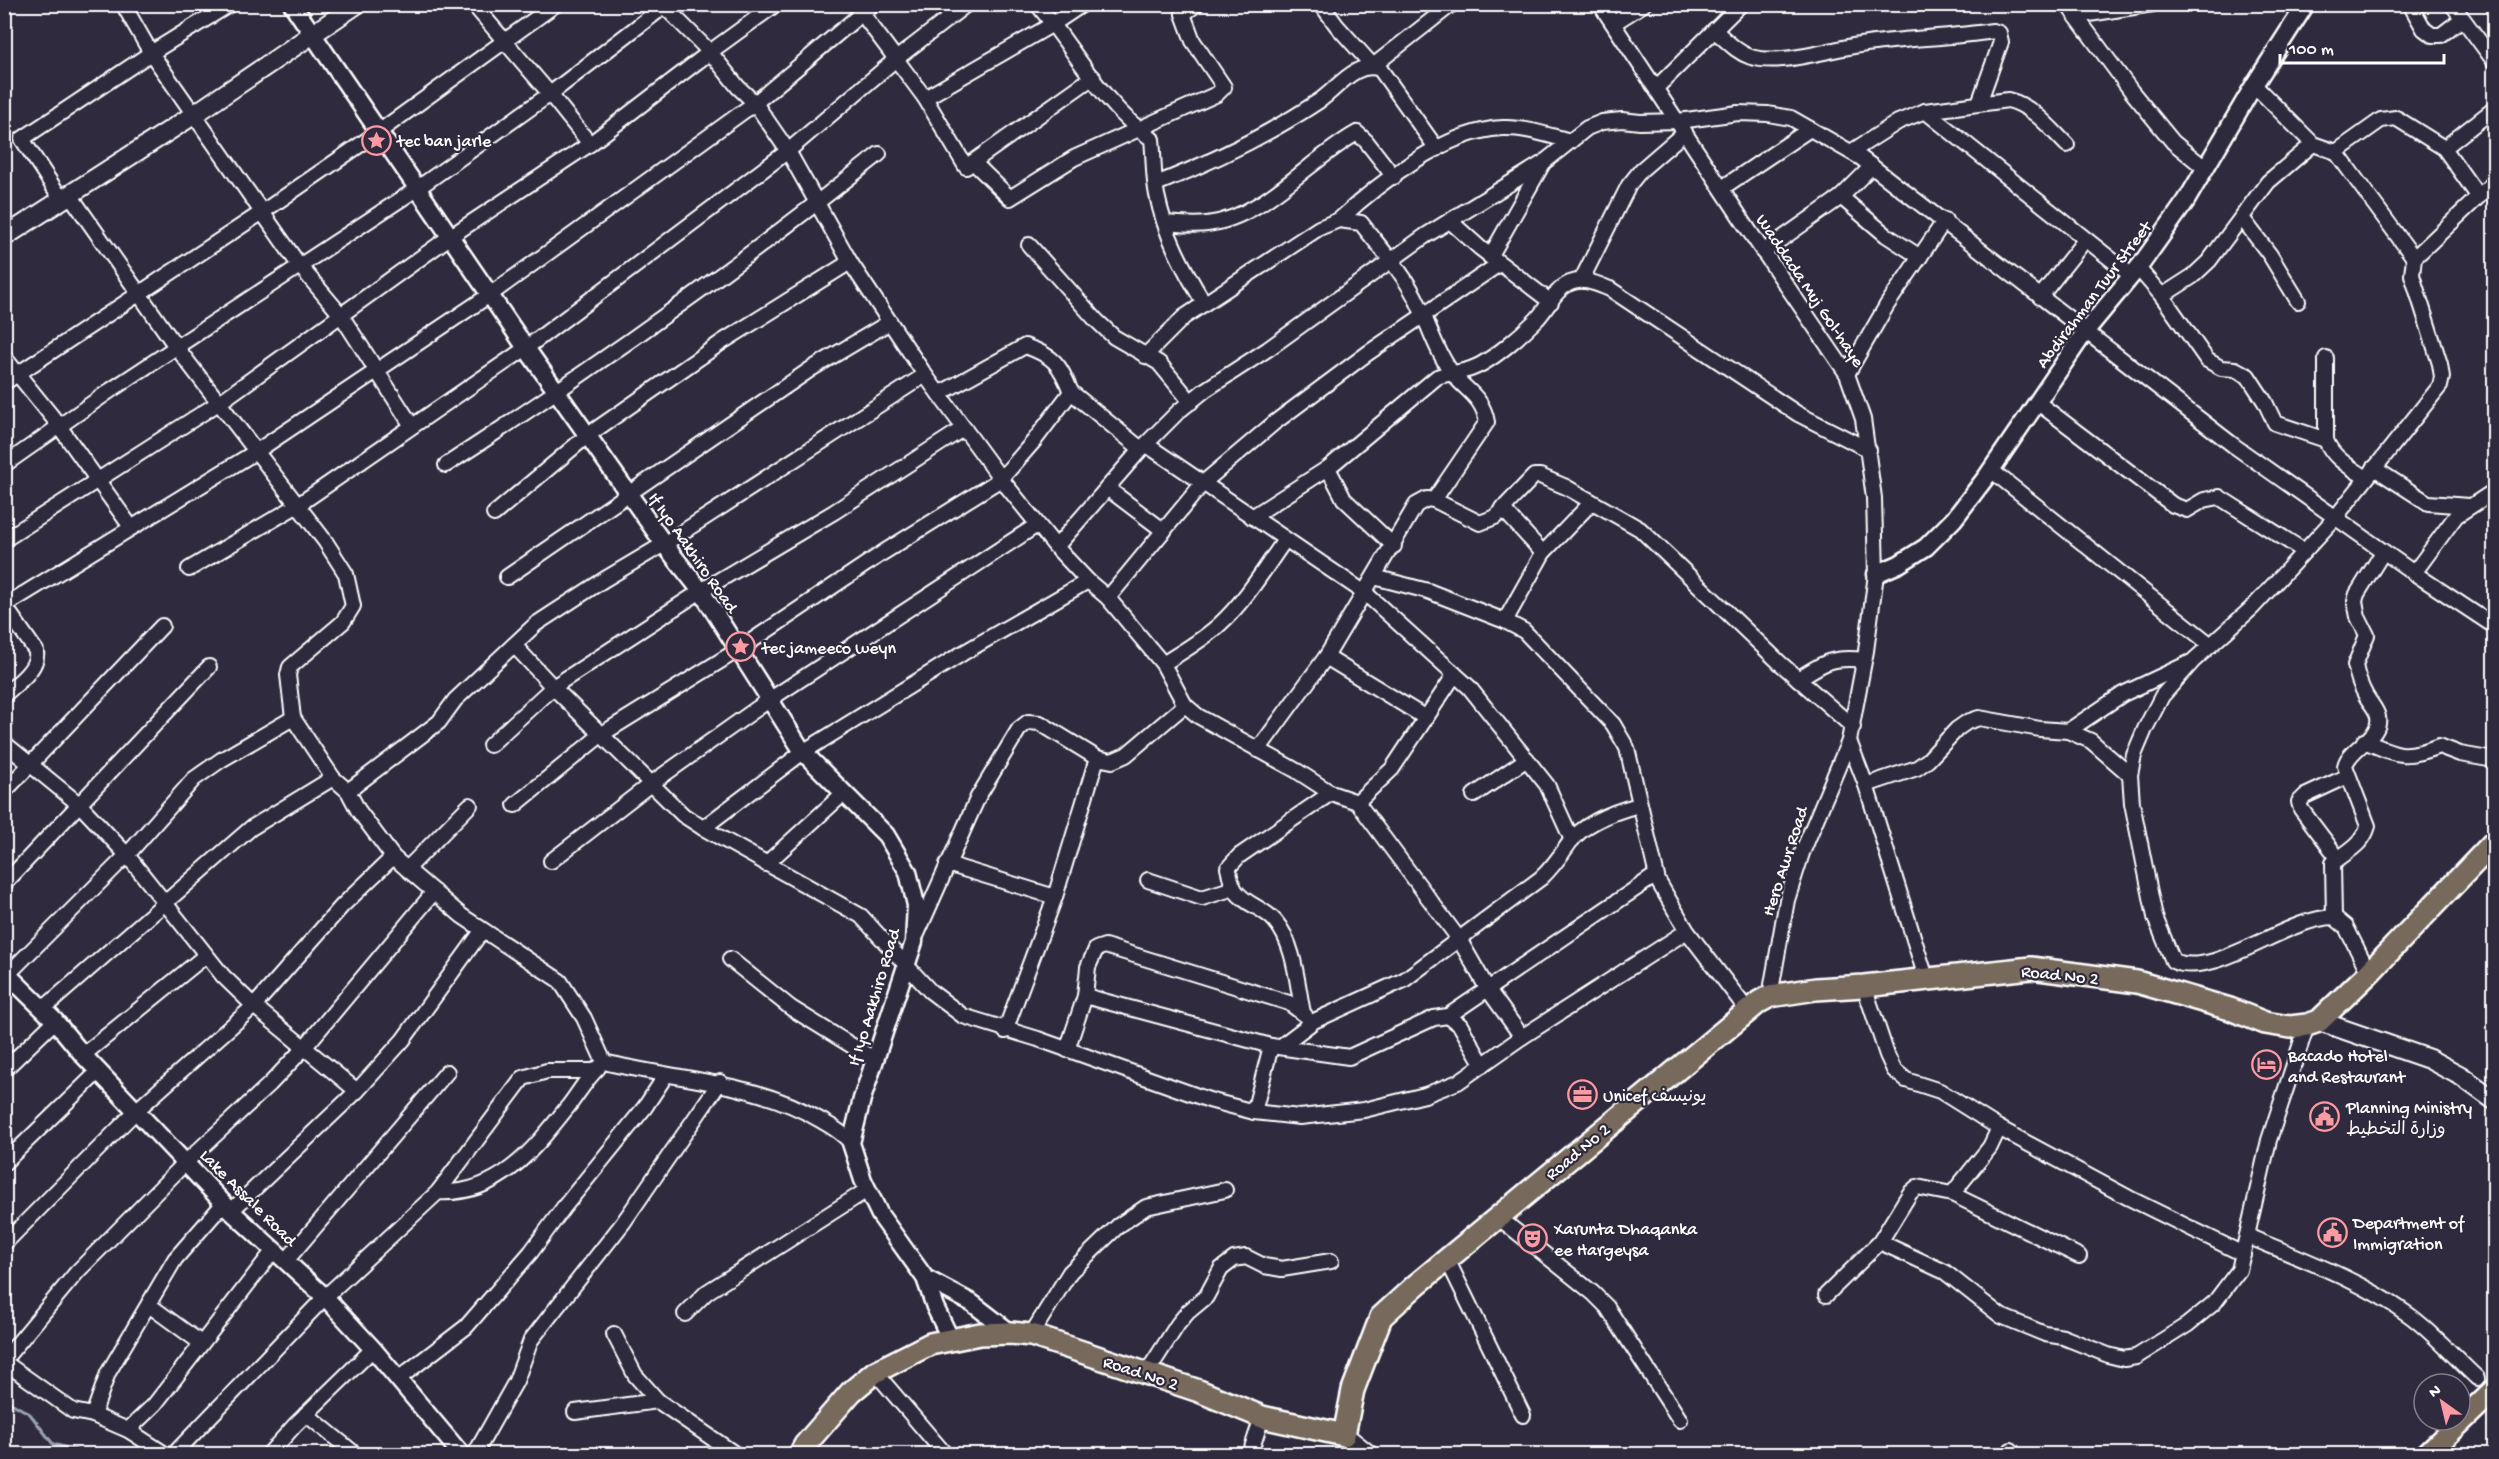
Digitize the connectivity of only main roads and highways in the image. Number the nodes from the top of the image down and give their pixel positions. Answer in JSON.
{"nodes":[{"id":1,"x":357,"y":4,"type":"edge"},
{"id":2,"x":4,"y":237,"type":"edge"},
{"id":3,"x":2494,"y":842,"type":"edge"},
{"id":4,"x":2313,"y":1023,"type":"junction"},
{"id":5,"x":2494,"y":1100,"type":"edge"},
{"id":6,"x":2486,"y":1384,"type":"edge"},
{"id":7,"x":1344,"y":1435,"type":"junction"},
{"id":8,"x":800,"y":1455,"type":"edge"},
{"id":9,"x":1368,"y":1455,"type":"edge"},
{"id":10,"x":2427,"y":1455,"type":"edge"}],
"edges":[{"from":1,"to":2,"type":"main road"},
{"from":3,"to":4,"type":"main road"},
{"from":4,"to":5,"type":"main road"},
{"from":4,"to":7,"type":"main road","name":"Road No 2"},
{"from":6,"to":10,"type":"main road"},
{"from":7,"to":8,"type":"main road","name":"Road No 2"},
{"from":7,"to":9,"type":"main road"}]}
